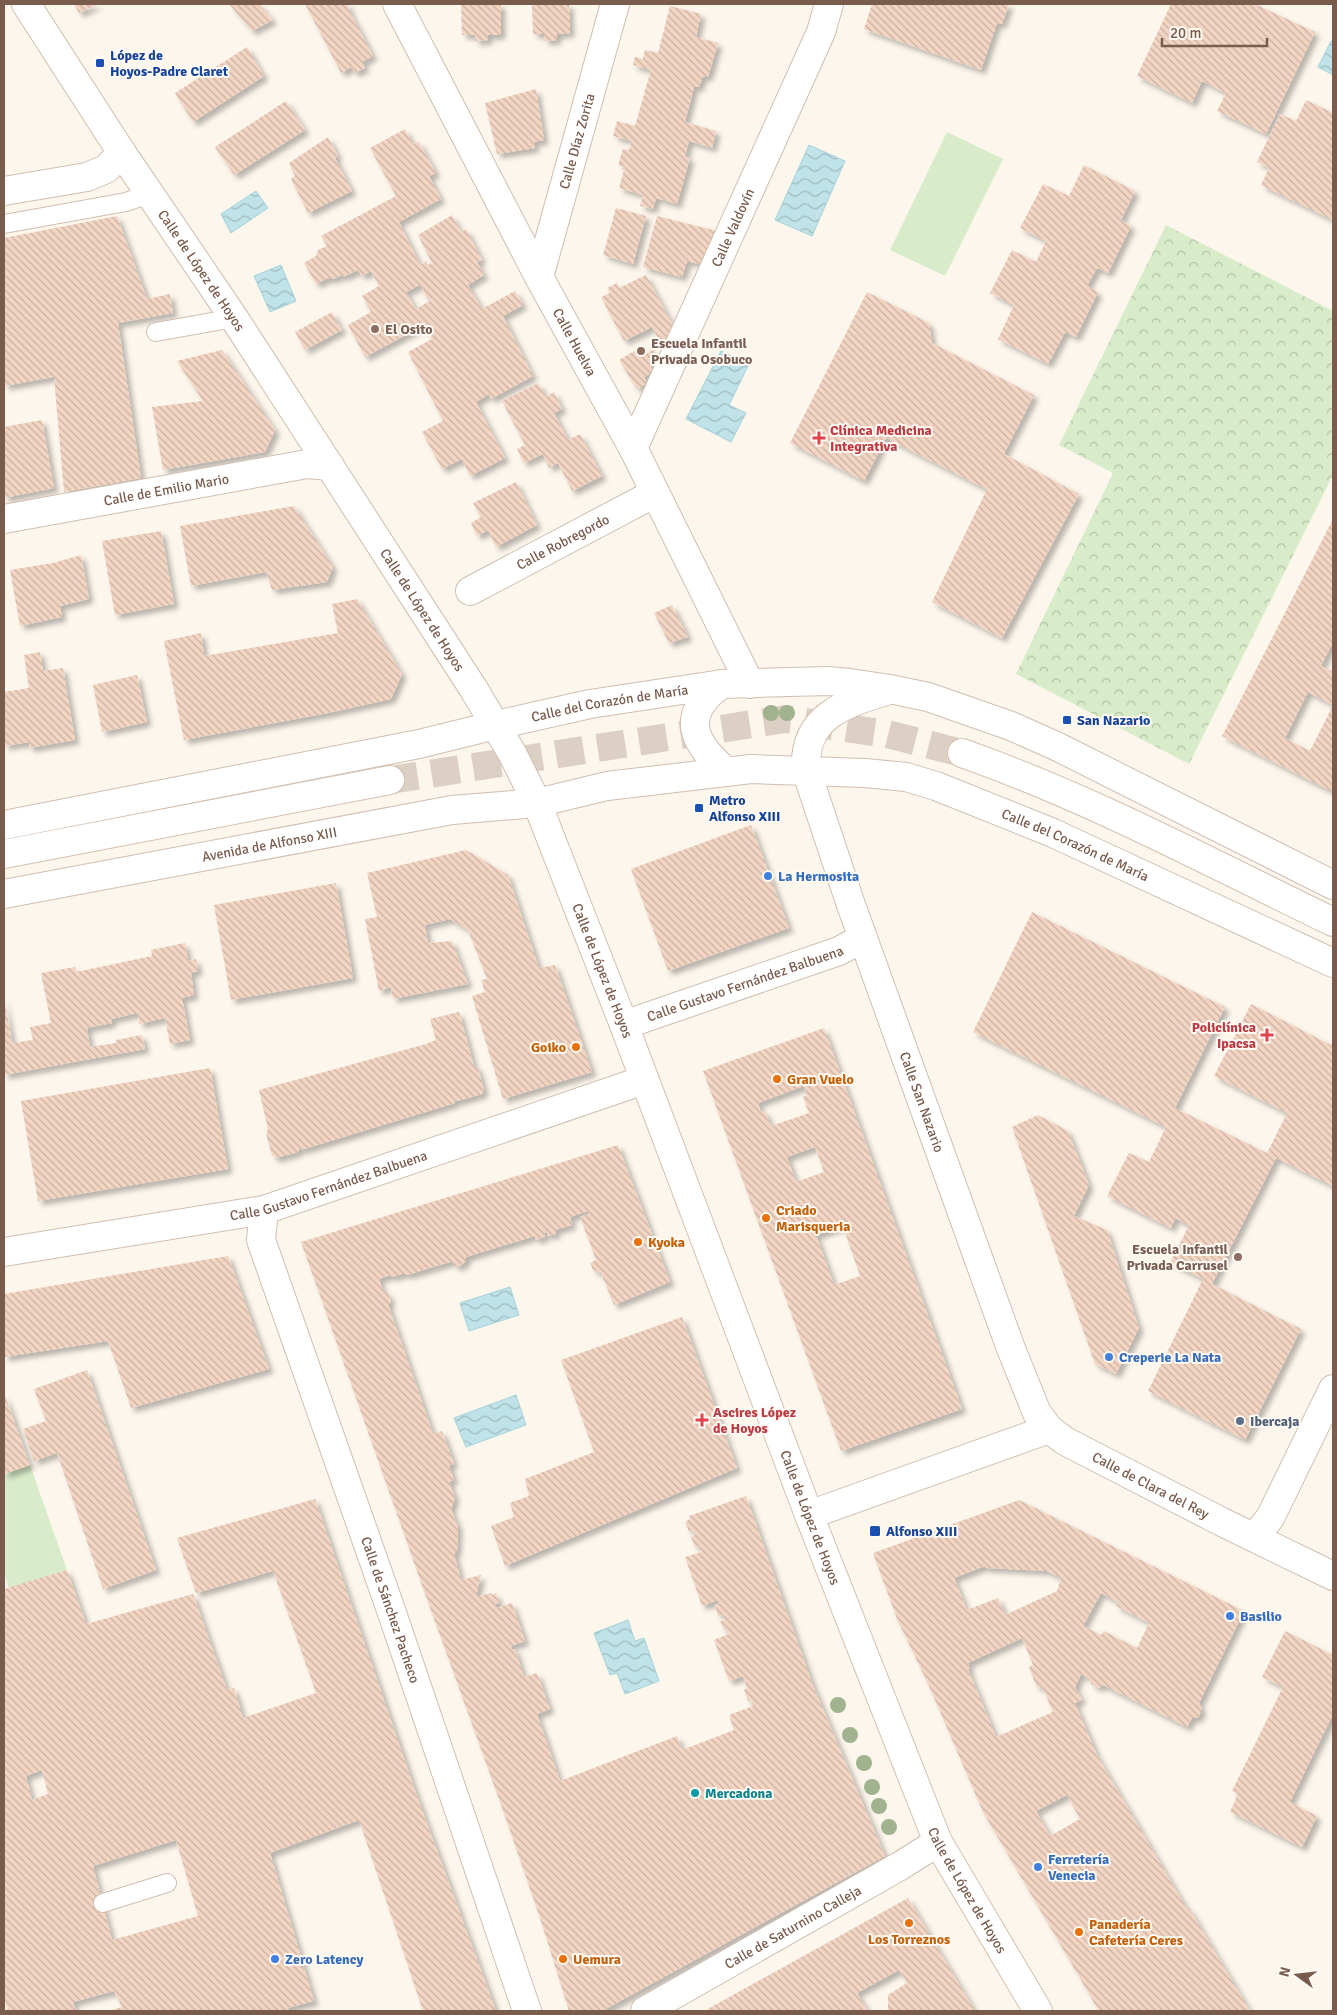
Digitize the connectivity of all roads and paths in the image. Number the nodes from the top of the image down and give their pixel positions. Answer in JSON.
{"nodes":[{"id":1,"x":26,"y":4,"type":"edge"},
{"id":2,"x":397,"y":4,"type":"edge"},
{"id":3,"x":615,"y":4,"type":"edge"},
{"id":4,"x":829,"y":4,"type":"edge"},
{"id":5,"x":122,"y":154,"type":"junction"},
{"id":6,"x":4,"y":191,"type":"edge"},
{"id":7,"x":149,"y":194,"type":"junction"},
{"id":8,"x":4,"y":224,"type":"edge"},
{"id":9,"x":539,"y":277,"type":"junction"},
{"id":10,"x":234,"y":318,"type":"junction"},
{"id":11,"x":156,"y":332,"type":"dead end"},
{"id":12,"x":633,"y":448,"type":"junction"},
{"id":13,"x":330,"y":466,"type":"junction"},
{"id":14,"x":655,"y":493,"type":"junction"},
{"id":15,"x":4,"y":519,"type":"edge"},
{"id":16,"x":470,"y":591,"type":"dead end"},
{"id":17,"x":722,"y":684,"type":"junction"},
{"id":18,"x":750,"y":684,"type":"junction"},
{"id":19,"x":890,"y":689,"type":"junction"},
{"id":20,"x":496,"y":724,"type":"junction"},
{"id":21,"x":962,"y":753,"type":"tunnel mouth"},
{"id":22,"x":806,"y":770,"type":"junction"},
{"id":23,"x":727,"y":772,"type":"junction"},
{"id":24,"x":390,"y":780,"type":"tunnel mouth"},
{"id":25,"x":537,"y":803,"type":"junction"},
{"id":26,"x":4,"y":825,"type":"edge"},
{"id":27,"x":4,"y":854,"type":"edge"},
{"id":28,"x":1332,"y":881,"type":"edge"},
{"id":29,"x":4,"y":894,"type":"edge"},
{"id":30,"x":1333,"y":922,"type":"edge"},
{"id":31,"x":863,"y":938,"type":"junction"},
{"id":32,"x":1333,"y":963,"type":"edge"},
{"id":33,"x":624,"y":1025,"type":"junction"},
{"id":34,"x":644,"y":1080,"type":"junction"},
{"id":35,"x":264,"y":1210,"type":"junction"},
{"id":36,"x":4,"y":1252,"type":"edge"},
{"id":37,"x":1333,"y":1389,"type":"edge"},
{"id":38,"x":1048,"y":1429,"type":"junction"},
{"id":39,"x":808,"y":1515,"type":"junction"},
{"id":40,"x":1254,"y":1537,"type":"junction"},
{"id":41,"x":1333,"y":1576,"type":"edge"},
{"id":42,"x":938,"y":1842,"type":"junction"},
{"id":43,"x":167,"y":1883,"type":"dead end"},
{"id":44,"x":103,"y":1903,"type":"dead end"},
{"id":45,"x":526,"y":2011,"type":"edge"},
{"id":46,"x":645,"y":2011,"type":"edge"},
{"id":47,"x":1038,"y":2011,"type":"edge"}],
"edges":[{"from":1,"to":5,"type":"street","name":"Calle de López de Hoyos"},
{"from":2,"to":9,"type":"street","name":"Calle Huelva"},
{"from":3,"to":9,"type":"street","name":"Calle Díaz Zorita"},
{"from":4,"to":12,"type":"street","name":"Calle Valdovín"},
{"from":5,"to":6,"type":"street"},
{"from":5,"to":7,"type":"street","name":"Calle de López de Hoyos"},
{"from":7,"to":8,"type":"lane"},
{"from":7,"to":10,"type":"street","name":"Calle de López de Hoyos"},
{"from":9,"to":12,"type":"street","name":"Calle Huelva"},
{"from":10,"to":11,"type":"lane"},
{"from":10,"to":13,"type":"street","name":"Calle de López de Hoyos"},
{"from":12,"to":14,"type":"street","name":"Calle Huelva"},
{"from":13,"to":15,"type":"street","name":"Calle de Emilio Mario"},
{"from":13,"to":20,"type":"street","name":"Calle de López de Hoyos"},
{"from":14,"to":16,"type":"street","name":"Calle Robregordo"},
{"from":14,"to":18,"type":"street","name":"Calle Huelva"},
{"from":17,"to":18,"type":"street","name":"Calle del Corazón de María"},
{"from":17,"to":20,"type":"street","name":"Calle del Corazón de María"},
{"from":17,"to":23,"type":"street","name":"Calle del Corazón de María"},
{"from":18,"to":19,"type":"street","name":"Calle del Corazón de María"},
{"from":19,"to":22,"type":"street","name":"Calle del Corazón de María"},
{"from":19,"to":28,"type":"street","name":"Calle del Corazón de María"},
{"from":20,"to":25,"type":"street","name":"Calle de López de Hoyos"},
{"from":20,"to":26,"type":"street"},
{"from":21,"to":30,"type":"street"},
{"from":22,"to":23,"type":"street","name":"Calle del Corazón de María"},
{"from":22,"to":31,"type":"street","name":"Calle San Nazario"},
{"from":22,"to":32,"type":"street","name":"Calle del Corazón de María"},
{"from":23,"to":25,"type":"street","name":"Calle del Corazón de María"},
{"from":24,"to":27,"type":"street"},
{"from":25,"to":29,"type":"street","name":"Avenida de Alfonso XIII"},
{"from":25,"to":33,"type":"street","name":"Calle de López de Hoyos"},
{"from":31,"to":33,"type":"street","name":"Calle Gustavo Fernández Balbuena"},
{"from":31,"to":38,"type":"street","name":"Calle San Nazario"},
{"from":33,"to":34,"type":"street","name":"Calle de López de Hoyos"},
{"from":34,"to":35,"type":"street","name":"Calle Gustavo Fernández Balbuena"},
{"from":34,"to":39,"type":"street","name":"Calle de López de Hoyos"},
{"from":35,"to":36,"type":"street","name":"Calle Gustavo Fernández Balbuena"},
{"from":35,"to":45,"type":"street","name":"Calle de Sánchez Pacheco"},
{"from":37,"to":40,"type":"street"},
{"from":38,"to":39,"type":"street"},
{"from":38,"to":40,"type":"street","name":"Calle de Clara del Rey"},
{"from":39,"to":42,"type":"street","name":"Calle de López de Hoyos"},
{"from":40,"to":41,"type":"street","name":"Calle de Clara del Rey"},
{"from":42,"to":46,"type":"street","name":"Calle de Saturnino Calleja"},
{"from":42,"to":47,"type":"street","name":"Calle de López de Hoyos"},
{"from":43,"to":44,"type":"lane"}]}
